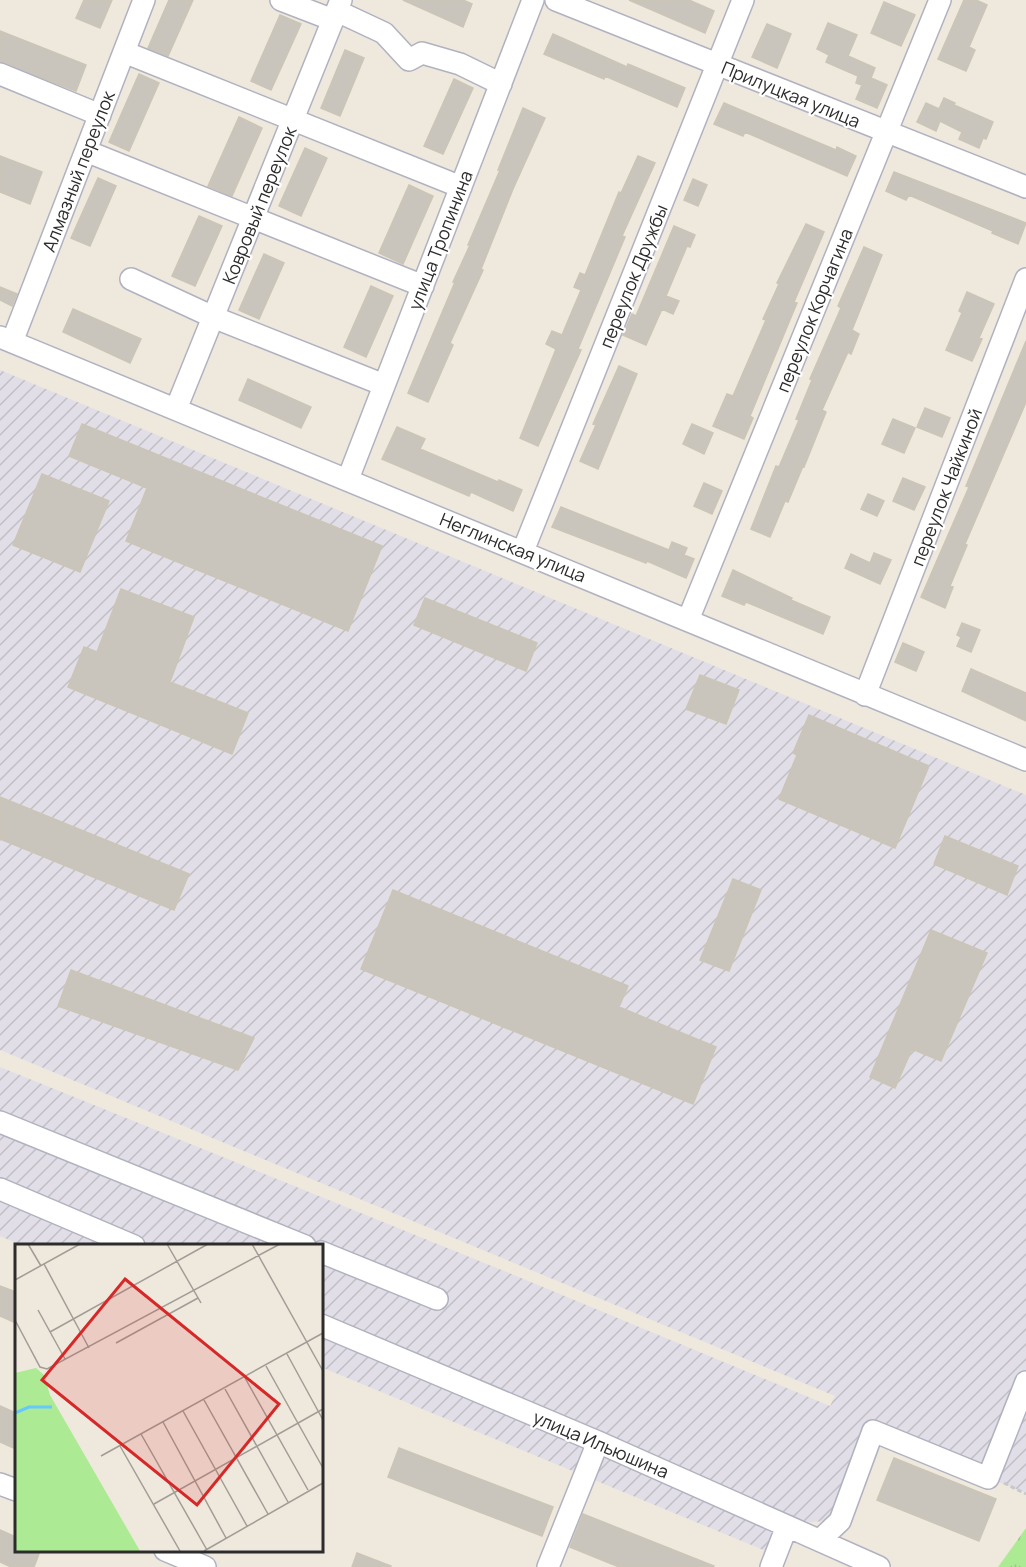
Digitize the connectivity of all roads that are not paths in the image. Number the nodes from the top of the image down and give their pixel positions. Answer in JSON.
{"nodes":[{"id":1,"x":144,"y":0,"type":"edge"},
{"id":2,"x":281,"y":0,"type":"edge"},
{"id":3,"x":533,"y":0,"type":"edge"},
{"id":4,"x":556,"y":0,"type":"edge"},
{"id":5,"x":743,"y":0,"type":"edge"},
{"id":6,"x":940,"y":0,"type":"edge"},
{"id":7,"x":337,"y":10,"type":"edge"},
{"id":8,"x":124,"y":52,"type":"junction"},
{"id":9,"x":717,"y":64,"type":"junction"},
{"id":10,"x":0,"y":74,"type":"edge"},
{"id":11,"x":501,"y":84,"type":"junction"},
{"id":12,"x":100,"y":115,"type":"junction"},
{"id":13,"x":294,"y":119,"type":"junction"},
{"id":14,"x":885,"y":132,"type":"junction"},
{"id":15,"x":86,"y":151,"type":"junction"},
{"id":16,"x":461,"y":187,"type":"junction"},
{"id":17,"x":1026,"y":187,"type":"edge"},
{"id":18,"x":254,"y":218,"type":"junction"},
{"id":19,"x":131,"y":279,"type":"dead end"},
{"id":20,"x":1026,"y":279,"type":"edge"},
{"id":21,"x":423,"y":286,"type":"junction"},
{"id":22,"x":213,"y":317,"type":"junction"},
{"id":23,"x":6,"y":339,"type":"edge"},
{"id":24,"x":384,"y":385,"type":"junction"},
{"id":25,"x":176,"y":410,"type":"junction"},
{"id":26,"x":348,"y":479,"type":"junction"},
{"id":27,"x":523,"y":551,"type":"junction"},
{"id":28,"x":688,"y":620,"type":"junction"},
{"id":29,"x":865,"y":695,"type":"junction"},
{"id":30,"x":1026,"y":760,"type":"edge"},
{"id":31,"x":0,"y":1122,"type":"edge"},
{"id":32,"x":0,"y":1189,"type":"edge"},
{"id":33,"x":130,"y":1244,"type":"edge"},
{"id":34,"x":300,"y":1244,"type":"edge"},
{"id":35,"x":322,"y":1252,"type":"edge"},
{"id":36,"x":436,"y":1299,"type":"dead end"},
{"id":37,"x":322,"y":1325,"type":"edge"},
{"id":38,"x":1026,"y":1382,"type":"edge"},
{"id":39,"x":598,"y":1442,"type":"junction"},
{"id":40,"x":0,"y":1484,"type":"edge"},
{"id":41,"x":15,"y":1490,"type":"edge"},
{"id":42,"x":787,"y":1526,"type":"junction"},
{"id":43,"x":820,"y":1540,"type":"junction"},
{"id":44,"x":168,"y":1552,"type":"edge"},
{"id":45,"x":205,"y":1567,"type":"edge"},
{"id":46,"x":548,"y":1567,"type":"edge"},
{"id":47,"x":771,"y":1567,"type":"edge"},
{"id":48,"x":879,"y":1567,"type":"edge"}],
"edges":[{"from":1,"to":8,"type":"street","name":"Алмазный переулок"},
{"from":2,"to":7,"type":"street"},
{"from":3,"to":11,"type":"street","name":"улица Тропинина"},
{"from":4,"to":9,"type":"street","name":"Прилуцкая улица"},
{"from":5,"to":9,"type":"street","name":"переулок Дружбы"},
{"from":6,"to":14,"type":"street","name":"переулок Корчагина"},
{"from":7,"to":11,"type":"street"},
{"from":7,"to":13,"type":"street","name":"Ковровый переулок"},
{"from":8,"to":12,"type":"street","name":"Алмазный переулок"},
{"from":8,"to":13,"type":"street"},
{"from":9,"to":14,"type":"street","name":"Прилуцкая улица"},
{"from":9,"to":27,"type":"street","name":"переулок Дружбы"},
{"from":10,"to":12,"type":"street"},
{"from":11,"to":16,"type":"street","name":"улица Тропинина"},
{"from":12,"to":15,"type":"street","name":"Алмазный переулок"},
{"from":13,"to":16,"type":"street"},
{"from":13,"to":18,"type":"street","name":"Ковровый переулок"},
{"from":14,"to":17,"type":"street","name":"Прилуцкая улица"},
{"from":14,"to":28,"type":"street","name":"переулок Корчагина"},
{"from":15,"to":18,"type":"street"},
{"from":15,"to":23,"type":"street","name":"Алмазный переулок"},
{"from":16,"to":21,"type":"street","name":"улица Тропинина"},
{"from":18,"to":21,"type":"street"},
{"from":18,"to":22,"type":"street","name":"Ковровый переулок"},
{"from":19,"to":22,"type":"street"},
{"from":20,"to":29,"type":"street","name":"переулок Чайкиной"},
{"from":21,"to":24,"type":"street","name":"улица Тропинина"},
{"from":22,"to":24,"type":"street"},
{"from":22,"to":25,"type":"street","name":"Ковровый переулок"},
{"from":23,"to":25,"type":"street","name":"Неглинская улица"},
{"from":24,"to":26,"type":"street","name":"улица Тропинина"},
{"from":25,"to":26,"type":"street","name":"Неглинская улица"},
{"from":26,"to":27,"type":"street","name":"Неглинская улица"},
{"from":27,"to":28,"type":"street","name":"Неглинская улица"},
{"from":28,"to":29,"type":"street","name":"Неглинская улица"},
{"from":29,"to":30,"type":"street","name":"Неглинская улица"},
{"from":31,"to":34,"type":"street"},
{"from":32,"to":33,"type":"street"},
{"from":35,"to":36,"type":"street"},
{"from":37,"to":39,"type":"street","name":"улица Ильюшина"},
{"from":38,"to":43,"type":"street"},
{"from":39,"to":42,"type":"street","name":"улица Ильюшина"},
{"from":39,"to":46,"type":"street"},
{"from":40,"to":41,"type":"street"},
{"from":42,"to":43,"type":"street","name":"улица Ильюшина"},
{"from":42,"to":47,"type":"street"},
{"from":43,"to":48,"type":"street","name":"улица Ильюшина"},
{"from":44,"to":45,"type":"street"}]}
